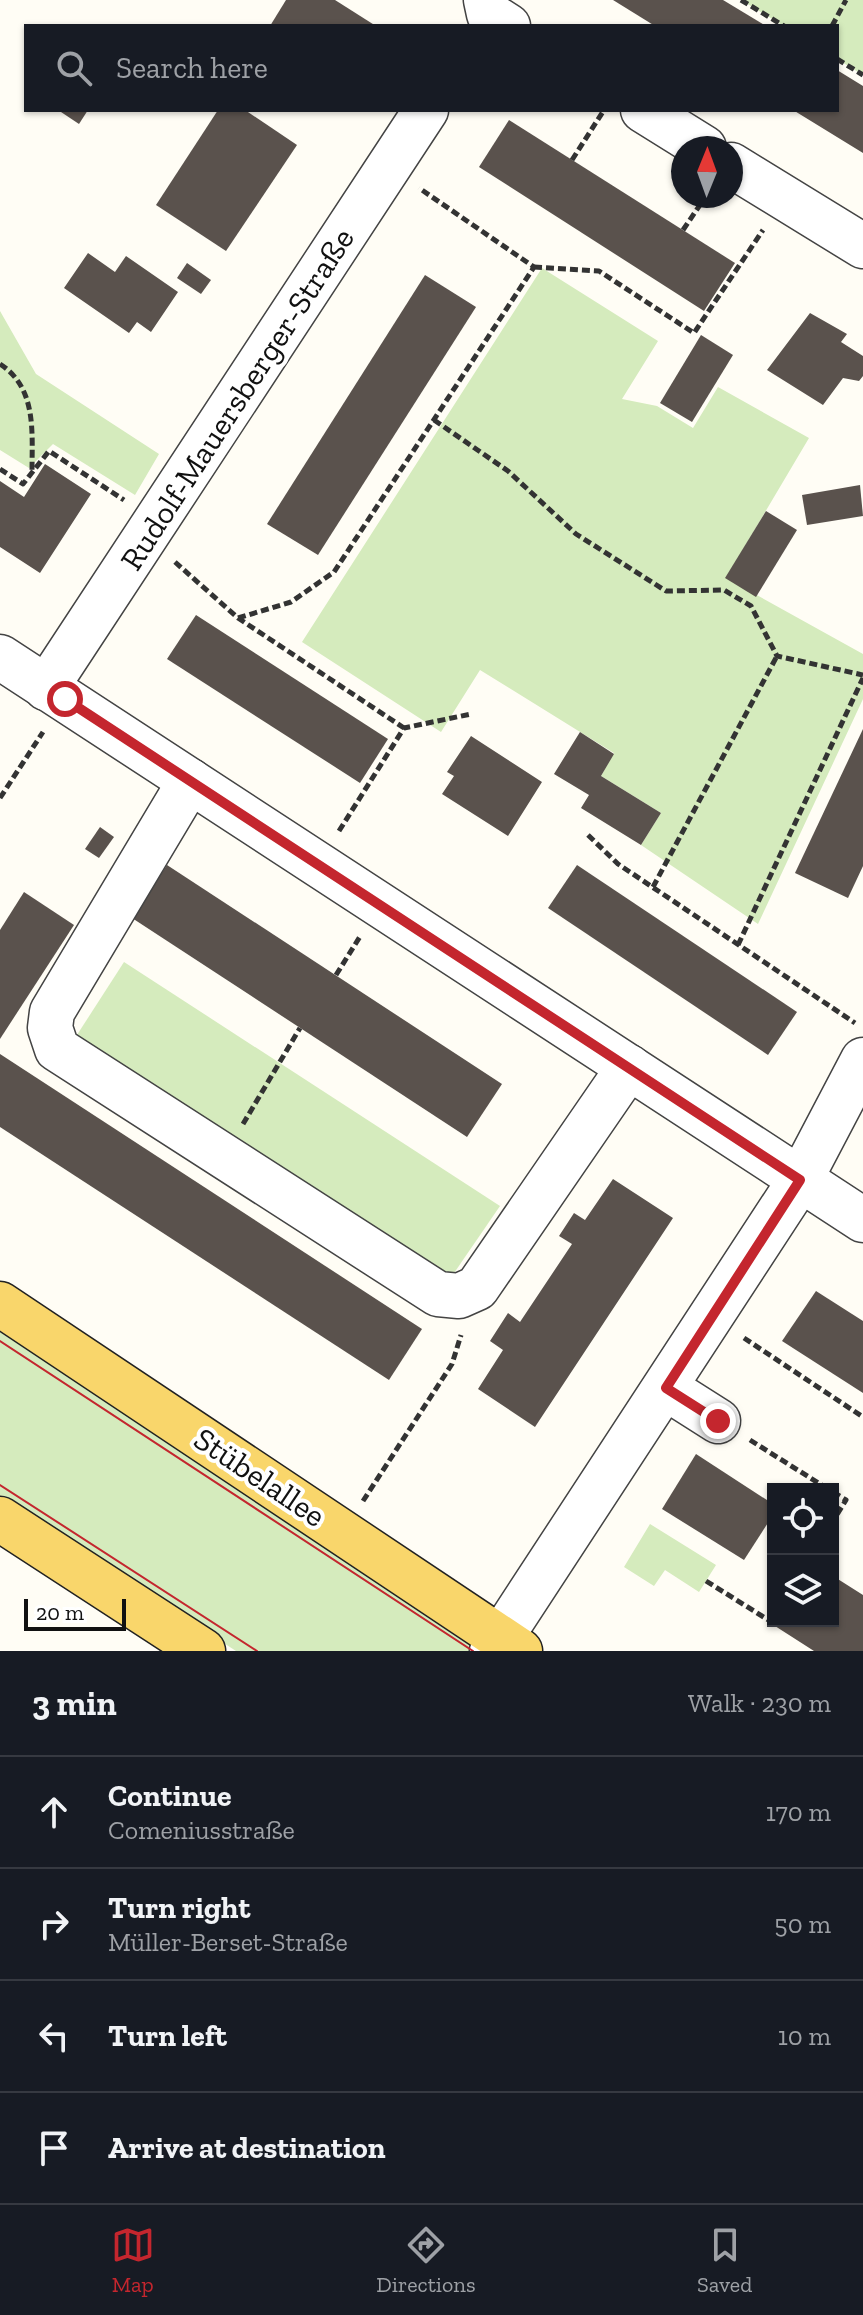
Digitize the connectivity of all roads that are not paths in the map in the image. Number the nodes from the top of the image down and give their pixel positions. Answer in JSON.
{"nodes":[{"id":1,"x":425,"y":112,"type":"edge"},
{"id":2,"x":646,"y":112,"type":"edge"},
{"id":3,"x":685,"y":136,"type":"edge"},
{"id":4,"x":743,"y":173,"type":"edge"},
{"id":5,"x":863,"y":246,"type":"edge"},
{"id":6,"x":0,"y":657,"type":"edge"},
{"id":7,"x":56,"y":694,"type":"junction"},
{"id":8,"x":190,"y":781,"type":"junction"},
{"id":9,"x":863,"y":1060,"type":"edge"},
{"id":10,"x":629,"y":1067,"type":"junction"},
{"id":11,"x":800,"y":1180,"type":"junction"},
{"id":12,"x":863,"y":1220,"type":"edge"},
{"id":13,"x":0,"y":1304,"type":"edge"},
{"id":14,"x":666,"y":1388,"type":"junction"},
{"id":15,"x":718,"y":1421,"type":"road end"},
{"id":16,"x":0,"y":1519,"type":"edge"},
{"id":17,"x":504,"y":1647,"type":"edge"},
{"id":18,"x":203,"y":1651,"type":"edge"}],
"edges":[{"from":1,"to":7,"type":"street","name":"Rudolf-Mauersberger-Straße"},
{"from":2,"to":3,"type":"street"},
{"from":4,"to":5,"type":"street"},
{"from":6,"to":7,"type":"street"},
{"from":7,"to":8,"type":"street"},
{"from":8,"to":10,"type":"street"},
{"from":8,"to":10,"type":"street"},
{"from":9,"to":11,"type":"street"},
{"from":10,"to":11,"type":"street"},
{"from":11,"to":12,"type":"street"},
{"from":11,"to":14,"type":"street"},
{"from":13,"to":17,"type":"main road","name":"Stübelallee"},
{"from":14,"to":15,"type":"street"},
{"from":14,"to":17,"type":"street"},
{"from":16,"to":18,"type":"main road"}]}
